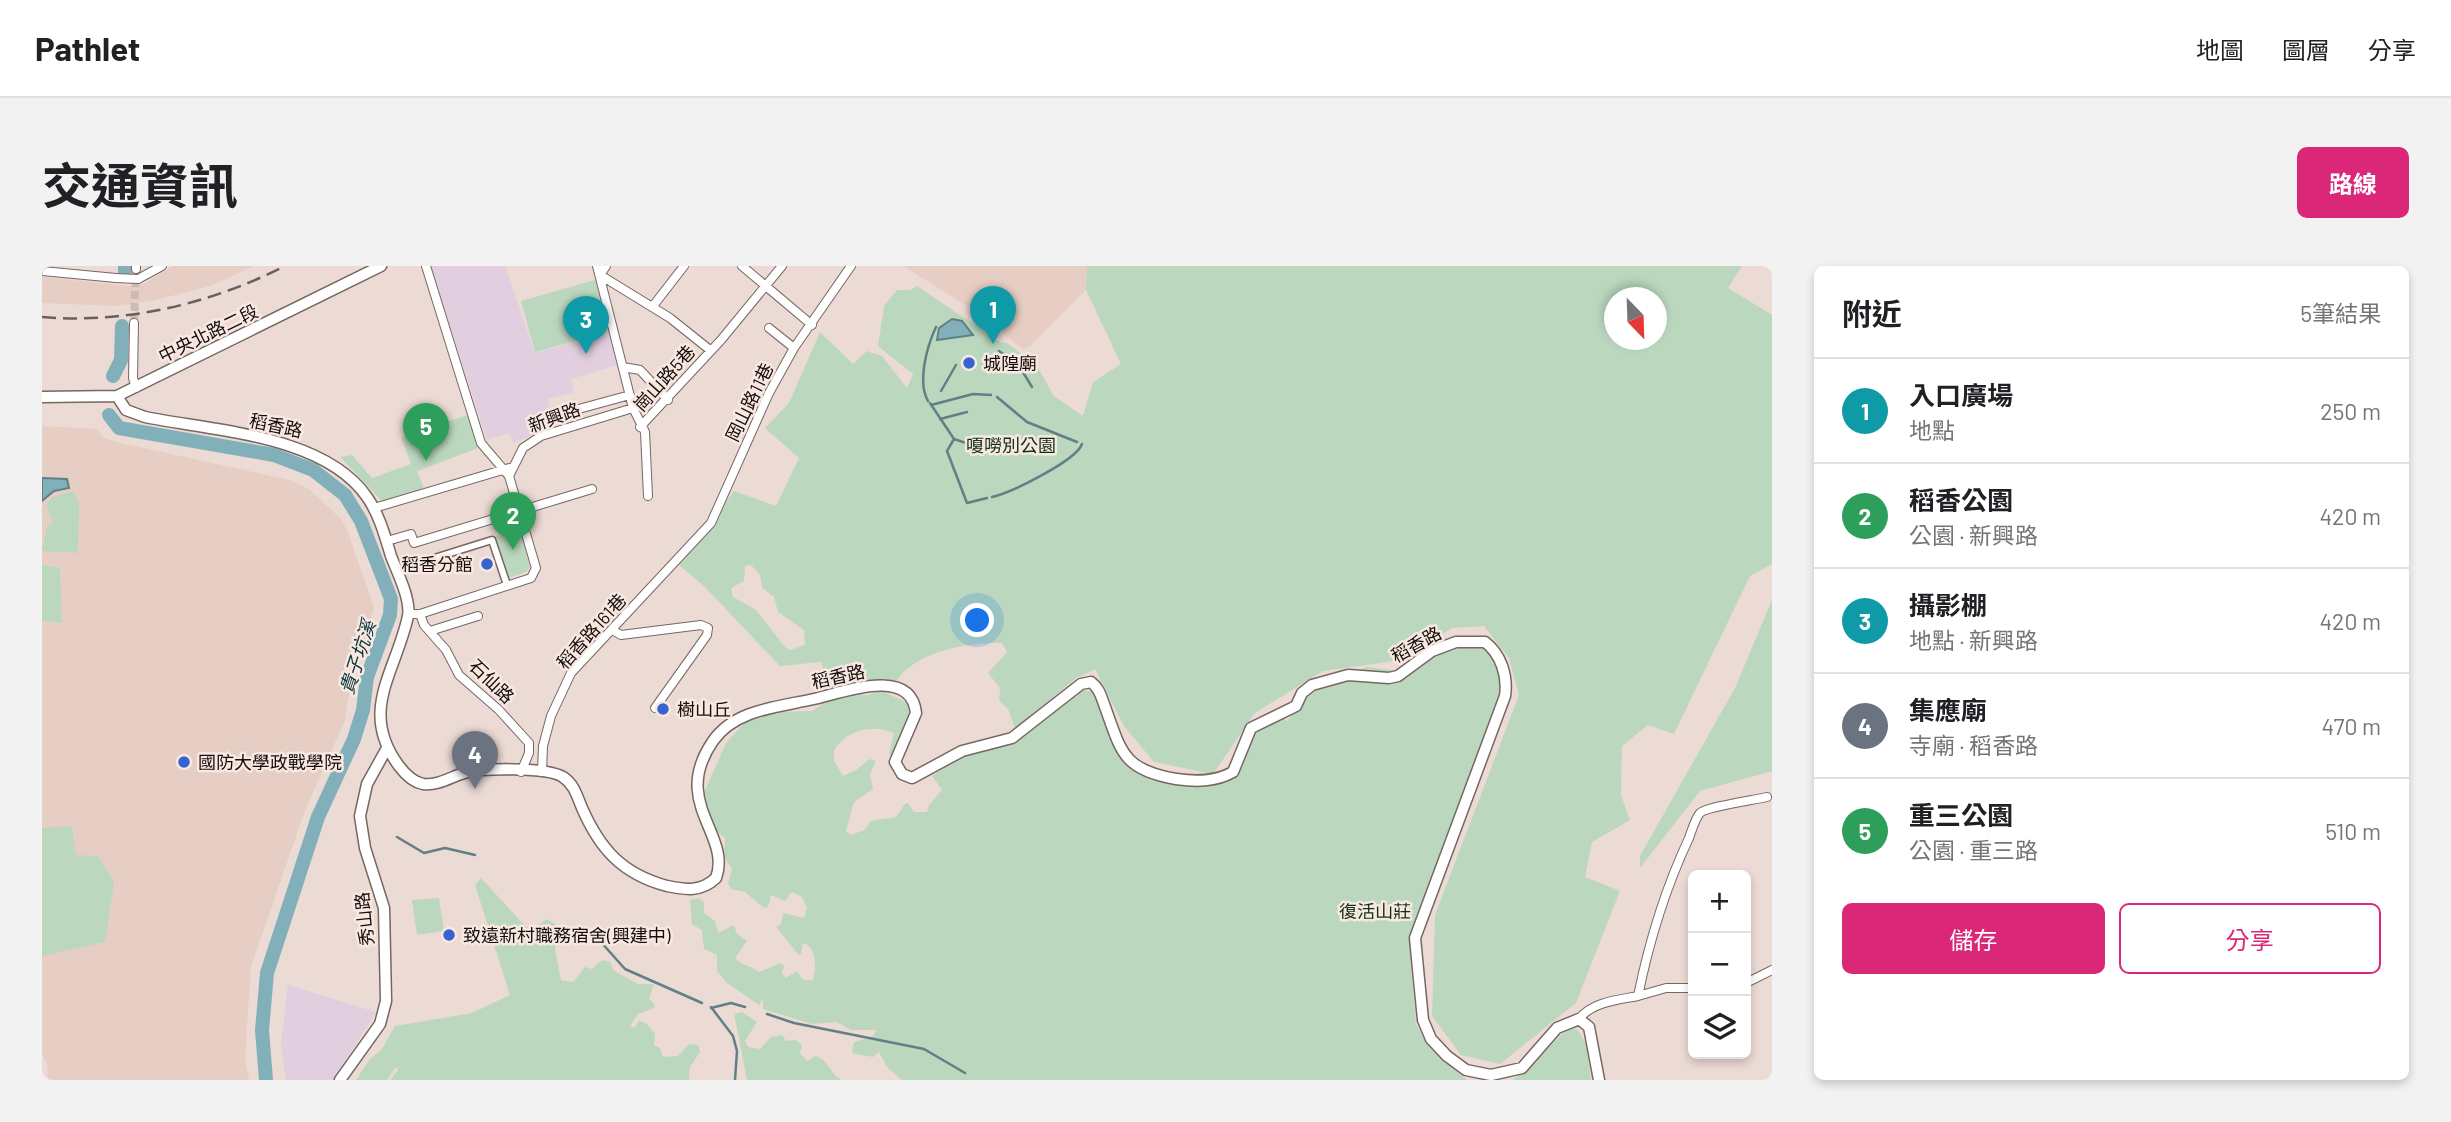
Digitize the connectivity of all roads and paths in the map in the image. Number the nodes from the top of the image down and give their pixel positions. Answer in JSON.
{"nodes":[{"id":1,"x":112,"y":266,"type":"edge"},
{"id":2,"x":162,"y":266,"type":"edge"},
{"id":3,"x":381,"y":266,"type":"edge"},
{"id":4,"x":426,"y":266,"type":"edge"},
{"id":5,"x":606,"y":266,"type":"edge"},
{"id":6,"x":684,"y":266,"type":"edge"},
{"id":7,"x":742,"y":266,"type":"edge"},
{"id":8,"x":782,"y":266,"type":"edge"},
{"id":9,"x":851,"y":266,"type":"edge"},
{"id":10,"x":42,"y":271,"type":"edge"},
{"id":11,"x":598,"y":271,"type":"edge"},
{"id":12,"x":114,"y":278,"type":"junction"},
{"id":13,"x":766,"y":284,"type":"junction"},
{"id":14,"x":653,"y":306,"type":"junction"},
{"id":15,"x":134,"y":323,"type":"tunnel mouth"},
{"id":16,"x":812,"y":325,"type":"junction"},
{"id":17,"x":769,"y":328,"type":"dead end"},
{"id":18,"x":794,"y":348,"type":"junction"},
{"id":19,"x":710,"y":350,"type":"junction"},
{"id":20,"x":623,"y":367,"type":"junction"},
{"id":21,"x":136,"y":388,"type":"junction"},
{"id":22,"x":630,"y":395,"type":"junction"},
{"id":23,"x":117,"y":396,"type":"junction"},
{"id":24,"x":42,"y":397,"type":"edge"},
{"id":25,"x":668,"y":400,"type":"junction"},
{"id":26,"x":633,"y":408,"type":"junction"},
{"id":27,"x":553,"y":416,"type":"dead end"},
{"id":28,"x":640,"y":427,"type":"junction"},
{"id":29,"x":508,"y":471,"type":"junction"},
{"id":30,"x":592,"y":489,"type":"dead end"},
{"id":31,"x":648,"y":496,"type":"dead end"},
{"id":32,"x":374,"y":508,"type":"junction"},
{"id":33,"x":521,"y":512,"type":"junction"},
{"id":34,"x":702,"y":532,"type":"joint"},
{"id":35,"x":387,"y":541,"type":"junction"},
{"id":36,"x":396,"y":570,"type":"junction"},
{"id":37,"x":507,"y":585,"type":"junction"},
{"id":38,"x":414,"y":614,"type":"junction"},
{"id":39,"x":478,"y":615,"type":"dead end"},
{"id":40,"x":612,"y":630,"type":"junction"},
{"id":41,"x":430,"y":631,"type":"junction"},
{"id":42,"x":655,"y":708,"type":"dead end"},
{"id":43,"x":387,"y":748,"type":"junction"},
{"id":44,"x":521,"y":772,"type":"junction"},
{"id":45,"x":542,"y":772,"type":"junction"},
{"id":46,"x":1767,"y":797,"type":"dead end"},
{"id":47,"x":1771,"y":969,"type":"edge"},
{"id":48,"x":1751,"y":980,"type":"edge"},
{"id":49,"x":1688,"y":988,"type":"edge"},
{"id":50,"x":1638,"y":996,"type":"junction"},
{"id":51,"x":1579,"y":1020,"type":"junction"},
{"id":52,"x":340,"y":1080,"type":"edge"},
{"id":53,"x":1599,"y":1080,"type":"edge"}],
"edges":[{"from":1,"to":12,"type":"street"},
{"from":2,"to":12,"type":"street","bridge":true},
{"from":3,"to":21,"type":"street","name":"中央北路二段"},
{"from":4,"to":29,"type":"street"},
{"from":5,"to":11,"type":"street"},
{"from":6,"to":14,"type":"street"},
{"from":7,"to":13,"type":"street"},
{"from":8,"to":13,"type":"street","name":"崗山路5巷"},
{"from":9,"to":16,"type":"street","name":"岡山路11巷"},
{"from":10,"to":12,"type":"street"},
{"from":11,"to":14,"type":"street"},
{"from":11,"to":20,"type":"street"},
{"from":13,"to":16,"type":"street"},
{"from":13,"to":19,"type":"street","name":"崗山路5巷"},
{"from":14,"to":19,"type":"street"},
{"from":15,"to":21,"type":"street"},
{"from":16,"to":18,"type":"street","name":"岡山路11巷"},
{"from":17,"to":18,"type":"street"},
{"from":18,"to":34,"type":"street","name":"岡山路11巷"},
{"from":19,"to":25,"type":"street","name":"崗山路5巷"},
{"from":20,"to":22,"type":"street"},
{"from":20,"to":25,"type":"street"},
{"from":21,"to":23,"type":"street","name":"中央北路二段"},
{"from":22,"to":26,"type":"street"},
{"from":22,"to":27,"type":"street"},
{"from":23,"to":24,"type":"street","name":"中央北路二段"},
{"from":23,"to":32,"type":"street","name":"稻香路"},
{"from":25,"to":28,"type":"street","name":"崗山路5巷"},
{"from":26,"to":28,"type":"street"},
{"from":26,"to":29,"type":"street","name":"新興路"},
{"from":28,"to":31,"type":"street"},
{"from":29,"to":32,"type":"street"},
{"from":29,"to":33,"type":"street"},
{"from":30,"to":33,"type":"street"},
{"from":32,"to":35,"type":"street","name":"稻香路"},
{"from":33,"to":35,"type":"street"},
{"from":33,"to":37,"type":"street"},
{"from":34,"to":40,"type":"street","name":"稻香路161巷"},
{"from":35,"to":36,"type":"street","name":"稻香路"},
{"from":36,"to":37,"type":"street"},
{"from":36,"to":38,"type":"street","name":"稻香路"},
{"from":37,"to":38,"type":"street"},
{"from":38,"to":41,"type":"street","name":"石仙路"},
{"from":38,"to":43,"type":"street","name":"稻香路"},
{"from":39,"to":41,"type":"street"},
{"from":40,"to":42,"type":"street"},
{"from":40,"to":45,"type":"street","name":"稻香路161巷"},
{"from":41,"to":44,"type":"street","name":"石仙路"},
{"from":43,"to":44,"type":"street","name":"稻香路"},
{"from":43,"to":52,"type":"street","name":"秀山路"},
{"from":44,"to":45,"type":"street","name":"稻香路"},
{"from":45,"to":51,"type":"street","name":"稻香路"},
{"from":46,"to":50,"type":"street"},
{"from":47,"to":48,"type":"street"},
{"from":49,"to":50,"type":"street"},
{"from":50,"to":51,"type":"street"},
{"from":51,"to":53,"type":"street"}]}
